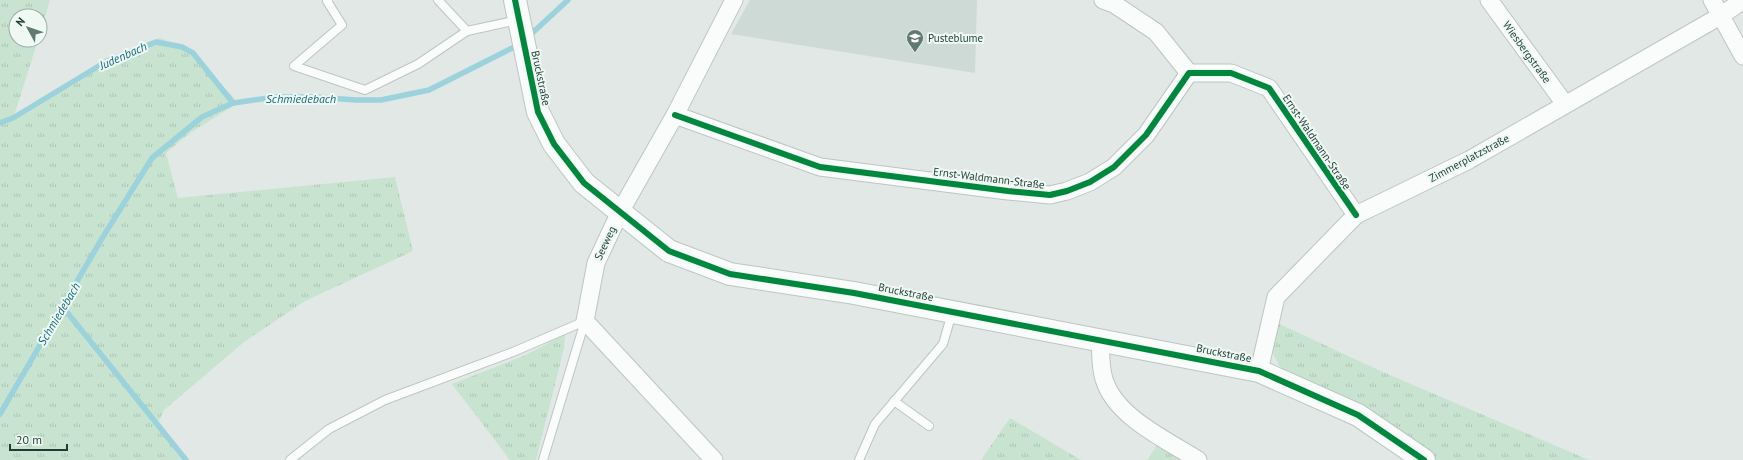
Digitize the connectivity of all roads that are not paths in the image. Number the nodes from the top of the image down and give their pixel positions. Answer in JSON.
{"nodes":[{"id":1,"x":328,"y":0,"type":"edge"},
{"id":2,"x":438,"y":0,"type":"edge"},
{"id":3,"x":734,"y":0,"type":"edge"},
{"id":4,"x":1103,"y":0,"type":"edge"},
{"id":5,"x":1489,"y":0,"type":"edge"},
{"id":6,"x":1712,"y":0,"type":"edge"},
{"id":7,"x":1743,"y":0,"type":"edge"},
{"id":8,"x":518,"y":15,"type":"edge"},
{"id":9,"x":1722,"y":15,"type":"junction"},
{"id":10,"x":467,"y":31,"type":"junction"},
{"id":11,"x":1743,"y":56,"type":"edge"},
{"id":12,"x":1189,"y":73,"type":"junction"},
{"id":13,"x":1565,"y":104,"type":"junction"},
{"id":14,"x":676,"y":115,"type":"junction"},
{"id":15,"x":620,"y":212,"type":"junction"},
{"id":16,"x":1356,"y":215,"type":"junction"},
{"id":17,"x":952,"y":311,"type":"junction"},
{"id":18,"x":585,"y":321,"type":"junction"},
{"id":19,"x":1100,"y":339,"type":"junction"},
{"id":20,"x":1259,"y":371,"type":"junction"},
{"id":21,"x":894,"y":401,"type":"junction"},
{"id":22,"x":929,"y":426,"type":"dead end"},
{"id":23,"x":290,"y":460,"type":"edge"},
{"id":24,"x":543,"y":460,"type":"edge"},
{"id":25,"x":714,"y":460,"type":"edge"},
{"id":26,"x":859,"y":460,"type":"edge"},
{"id":27,"x":1198,"y":460,"type":"edge"},
{"id":28,"x":1424,"y":460,"type":"edge"}],
"edges":[{"from":1,"to":10,"type":"lane"},
{"from":2,"to":10,"type":"lane"},
{"from":3,"to":14,"type":"street","name":"Seeweg"},
{"from":4,"to":12,"type":"street"},
{"from":5,"to":13,"type":"street","name":"Wiesbergstraße"},
{"from":6,"to":9,"type":"street"},
{"from":7,"to":9,"type":"street","name":"Zimmerplatzstraße"},
{"from":8,"to":10,"type":"lane"},
{"from":8,"to":15,"type":"street","name":"Bruckstraße"},
{"from":9,"to":11,"type":"street"},
{"from":9,"to":13,"type":"street","name":"Zimmerplatzstraße"},
{"from":12,"to":14,"type":"street","name":"Ernst-Waldmann-Straße"},
{"from":12,"to":16,"type":"street","name":"Ernst-Waldmann-Straße"},
{"from":13,"to":16,"type":"street","name":"Zimmerplatzstraße"},
{"from":14,"to":15,"type":"street","name":"Seeweg"},
{"from":15,"to":17,"type":"street","name":"Bruckstraße"},
{"from":15,"to":18,"type":"street","name":"Seeweg"},
{"from":16,"to":20,"type":"street","name":"Zimmerplatzstraße"},
{"from":17,"to":19,"type":"street","name":"Bruckstraße"},
{"from":17,"to":21,"type":"lane"},
{"from":18,"to":23,"type":"lane"},
{"from":18,"to":24,"type":"lane","name":"Seeweg"},
{"from":18,"to":25,"type":"street"},
{"from":19,"to":20,"type":"street","name":"Bruckstraße"},
{"from":19,"to":27,"type":"street"},
{"from":20,"to":28,"type":"street","name":"Bruckstraße"},
{"from":21,"to":22,"type":"lane"},
{"from":21,"to":26,"type":"lane"}]}
